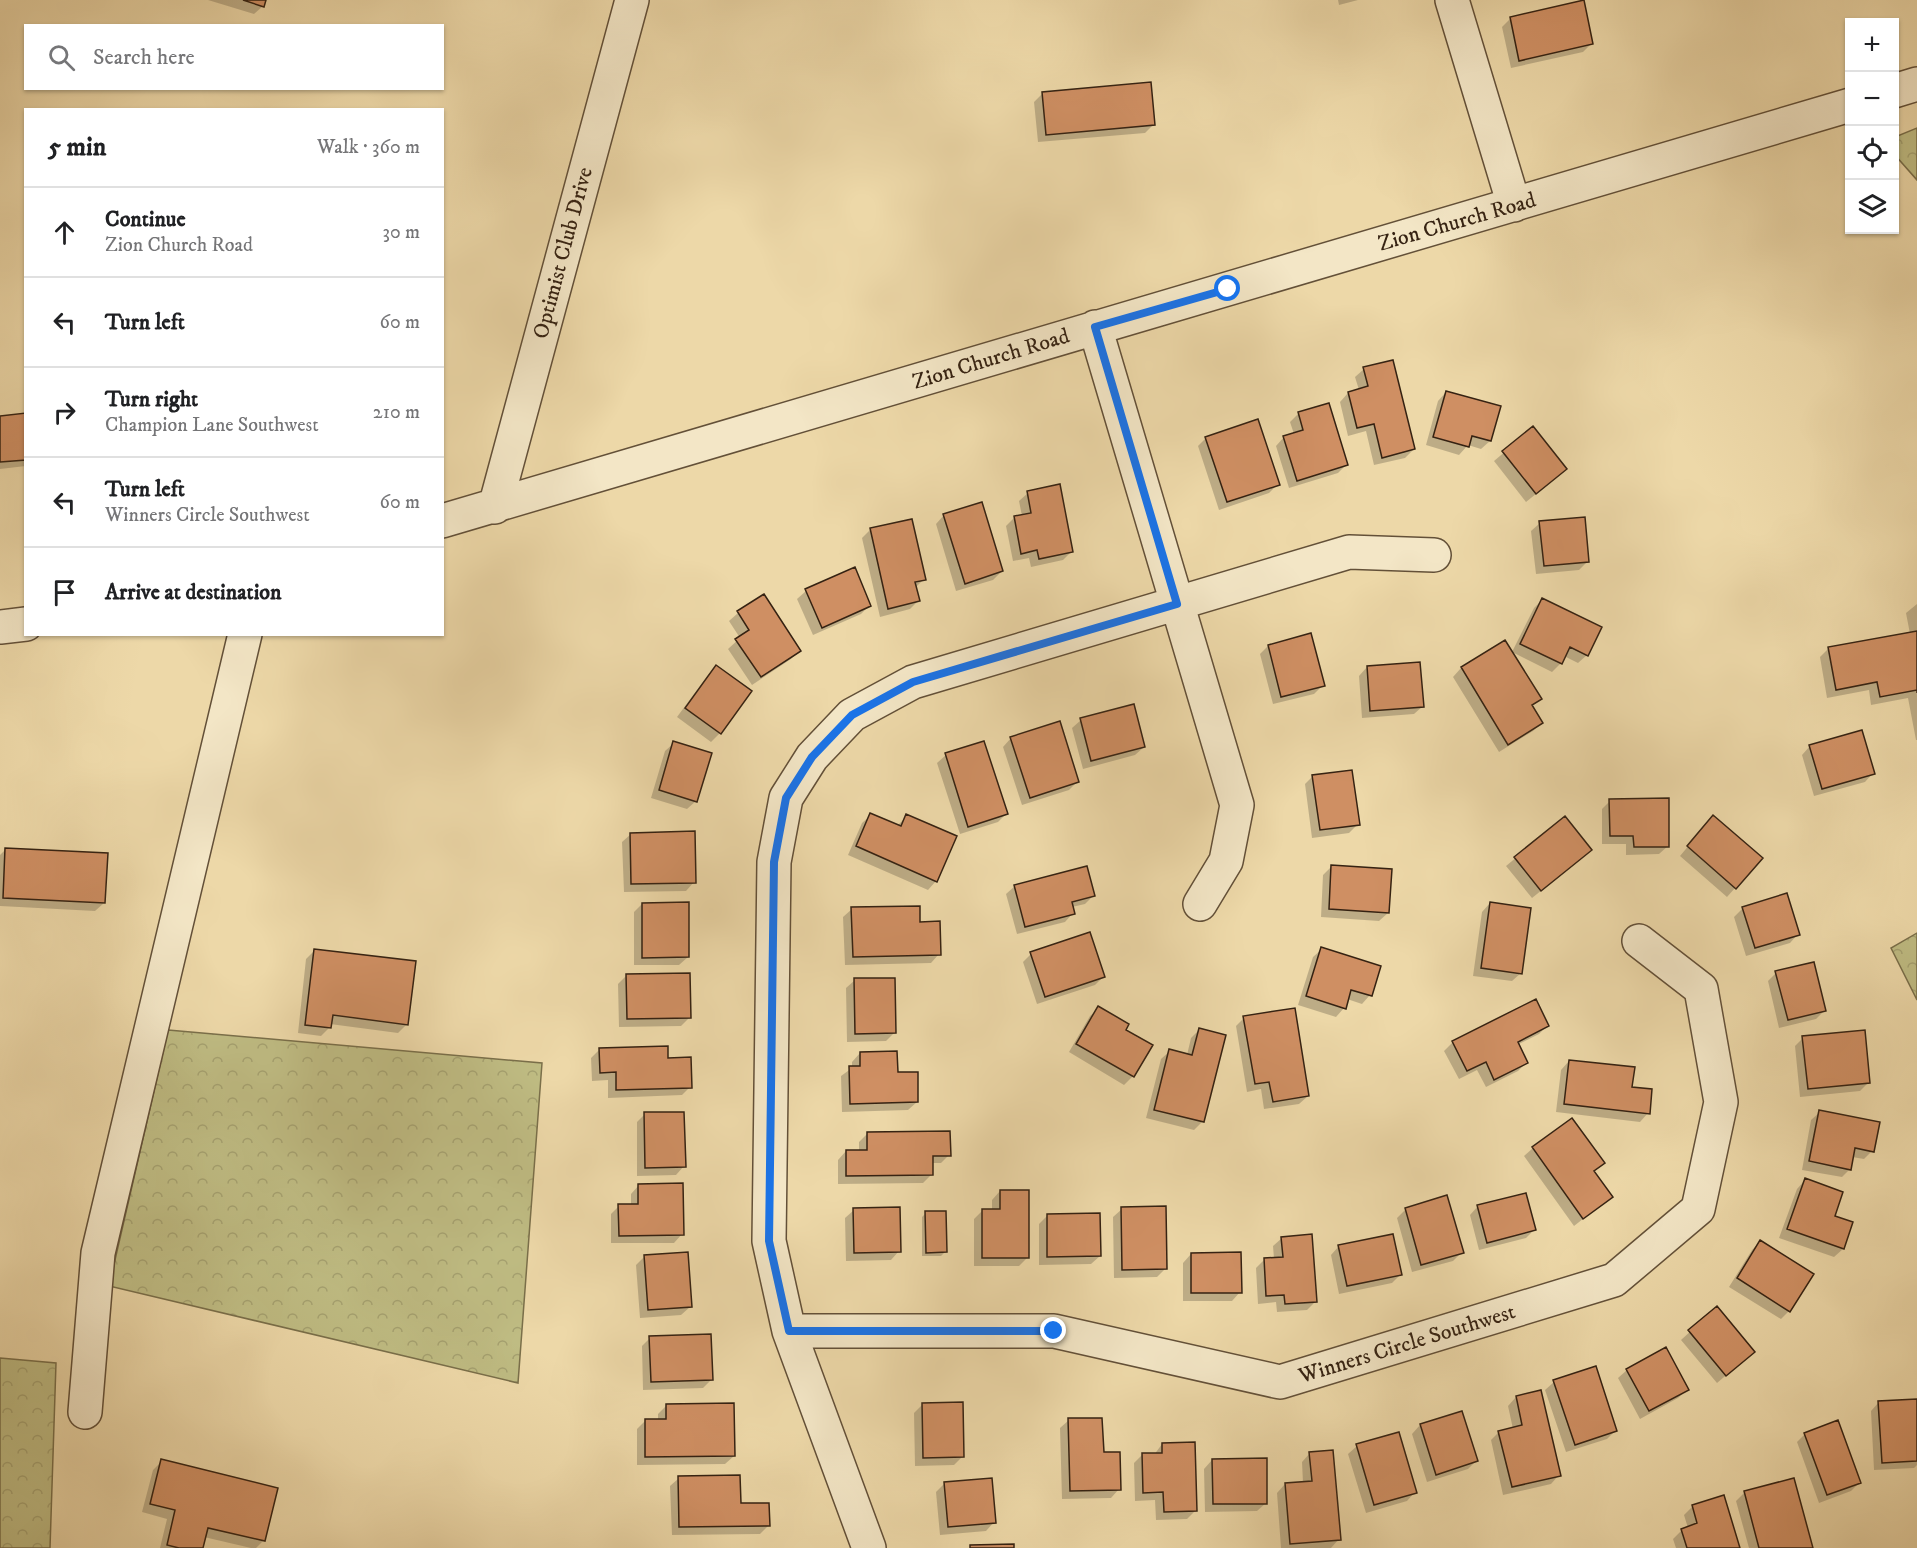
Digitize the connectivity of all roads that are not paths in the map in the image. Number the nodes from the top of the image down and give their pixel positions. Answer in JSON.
{"nodes":[{"id":1,"x":632,"y":0,"type":"edge"},
{"id":2,"x":1452,"y":0,"type":"edge"},
{"id":3,"x":1917,"y":84,"type":"edge"},
{"id":4,"x":1899,"y":89,"type":"edge"},
{"id":5,"x":1845,"y":106,"type":"edge"},
{"id":6,"x":1514,"y":205,"type":"junction"},
{"id":7,"x":1095,"y":327,"type":"junction"},
{"id":8,"x":495,"y":507,"type":"junction"},
{"id":9,"x":444,"y":520,"type":"edge"},
{"id":10,"x":1434,"y":555,"type":"dead end"},
{"id":11,"x":1177,"y":604,"type":"junction"},
{"id":12,"x":24,"y":624,"type":"edge"},
{"id":13,"x":0,"y":627,"type":"edge"},
{"id":14,"x":245,"y":636,"type":"edge"},
{"id":15,"x":1200,"y":904,"type":"dead end"},
{"id":16,"x":1640,"y":940,"type":"dead end"},
{"id":17,"x":789,"y":1331,"type":"junction"},
{"id":18,"x":85,"y":1412,"type":"dead end"},
{"id":19,"x":869,"y":1548,"type":"edge"}],
"edges":[{"from":1,"to":8,"type":"street","name":"Optimist Club Drive"},
{"from":2,"to":6,"type":"street"},
{"from":3,"to":4,"type":"street"},
{"from":5,"to":6,"type":"street","name":"Zion Church Road"},
{"from":6,"to":7,"type":"street","name":"Zion Church Road"},
{"from":7,"to":8,"type":"street","name":"Zion Church Road"},
{"from":7,"to":11,"type":"street"},
{"from":8,"to":9,"type":"street","name":"Zion Church Road"},
{"from":10,"to":11,"type":"street"},
{"from":11,"to":15,"type":"street"},
{"from":11,"to":17,"type":"street"},
{"from":12,"to":13,"type":"street"},
{"from":14,"to":18,"type":"street"},
{"from":16,"to":17,"type":"street","name":"Winners Circle Southwest"},
{"from":17,"to":19,"type":"street"}]}
